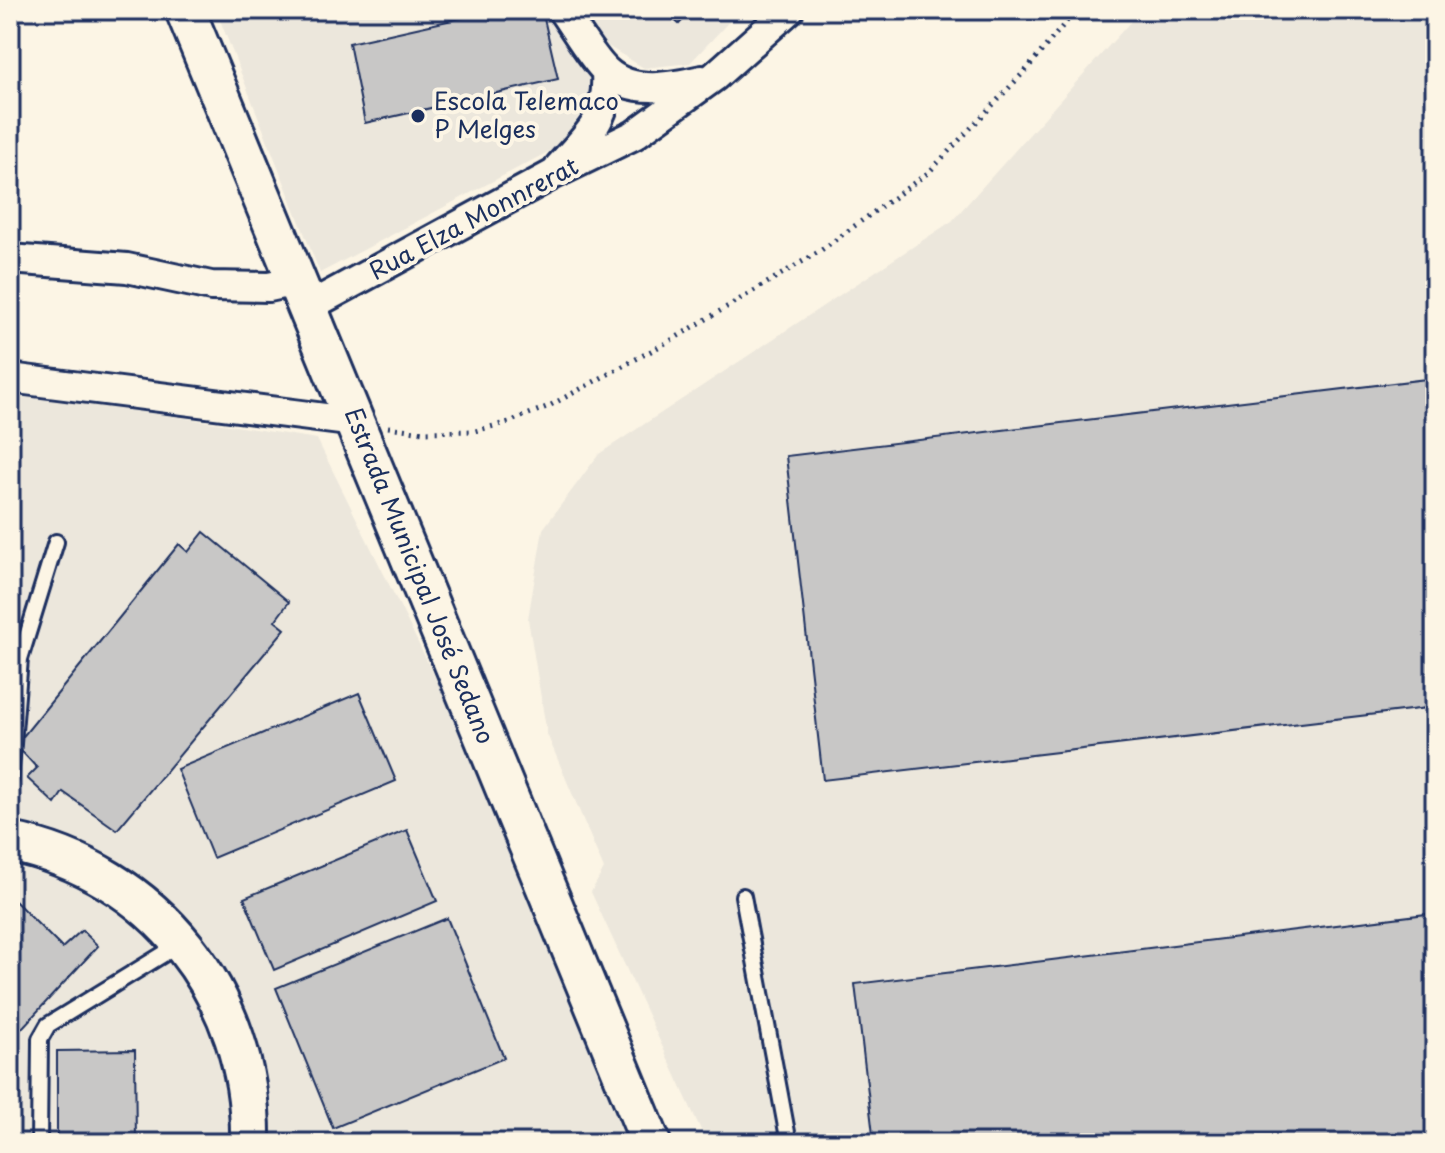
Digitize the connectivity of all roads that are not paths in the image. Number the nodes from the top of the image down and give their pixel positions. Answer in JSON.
{"nodes":[{"id":1,"x":185,"y":10,"type":"edge"},
{"id":2,"x":562,"y":10,"type":"edge"},
{"id":3,"x":789,"y":10,"type":"edge"},
{"id":4,"x":606,"y":72,"type":"junction"},
{"id":5,"x":714,"y":77,"type":"junction"},
{"id":6,"x":552,"y":175,"type":"junction"},
{"id":7,"x":10,"y":259,"type":"edge"},
{"id":8,"x":302,"y":294,"type":"junction"},
{"id":9,"x":10,"y":378,"type":"edge"},
{"id":10,"x":356,"y":422,"type":"junction"},
{"id":11,"x":56,"y":542,"type":"dead end"},
{"id":12,"x":10,"y":780,"type":"edge"},
{"id":13,"x":10,"y":842,"type":"edge"},
{"id":14,"x":743,"y":896,"type":"dead end"},
{"id":15,"x":182,"y":943,"type":"junction"},
{"id":16,"x":39,"y":1143,"type":"edge"},
{"id":17,"x":250,"y":1143,"type":"edge"},
{"id":18,"x":651,"y":1143,"type":"edge"},
{"id":19,"x":789,"y":1143,"type":"edge"}],
"edges":[{"from":1,"to":8,"type":"street","name":"Estrada Municipal José Sedano"},
{"from":2,"to":4,"type":"street"},
{"from":3,"to":5,"type":"street","name":"Rua Elza Monnrerat"},
{"from":4,"to":5,"type":"street"},
{"from":4,"to":6,"type":"street"},
{"from":5,"to":6,"type":"street","name":"Rua Elza Monnrerat"},
{"from":6,"to":8,"type":"street","name":"Rua Elza Monnrerat"},
{"from":7,"to":8,"type":"street"},
{"from":8,"to":10,"type":"street","name":"Estrada Municipal José Sedano"},
{"from":9,"to":10,"type":"street"},
{"from":10,"to":18,"type":"street","name":"Estrada Municipal José Sedano"},
{"from":11,"to":12,"type":"lane"},
{"from":13,"to":15,"type":"street"},
{"from":14,"to":19,"type":"lane"},
{"from":15,"to":16,"type":"lane"},
{"from":15,"to":17,"type":"street"}]}
